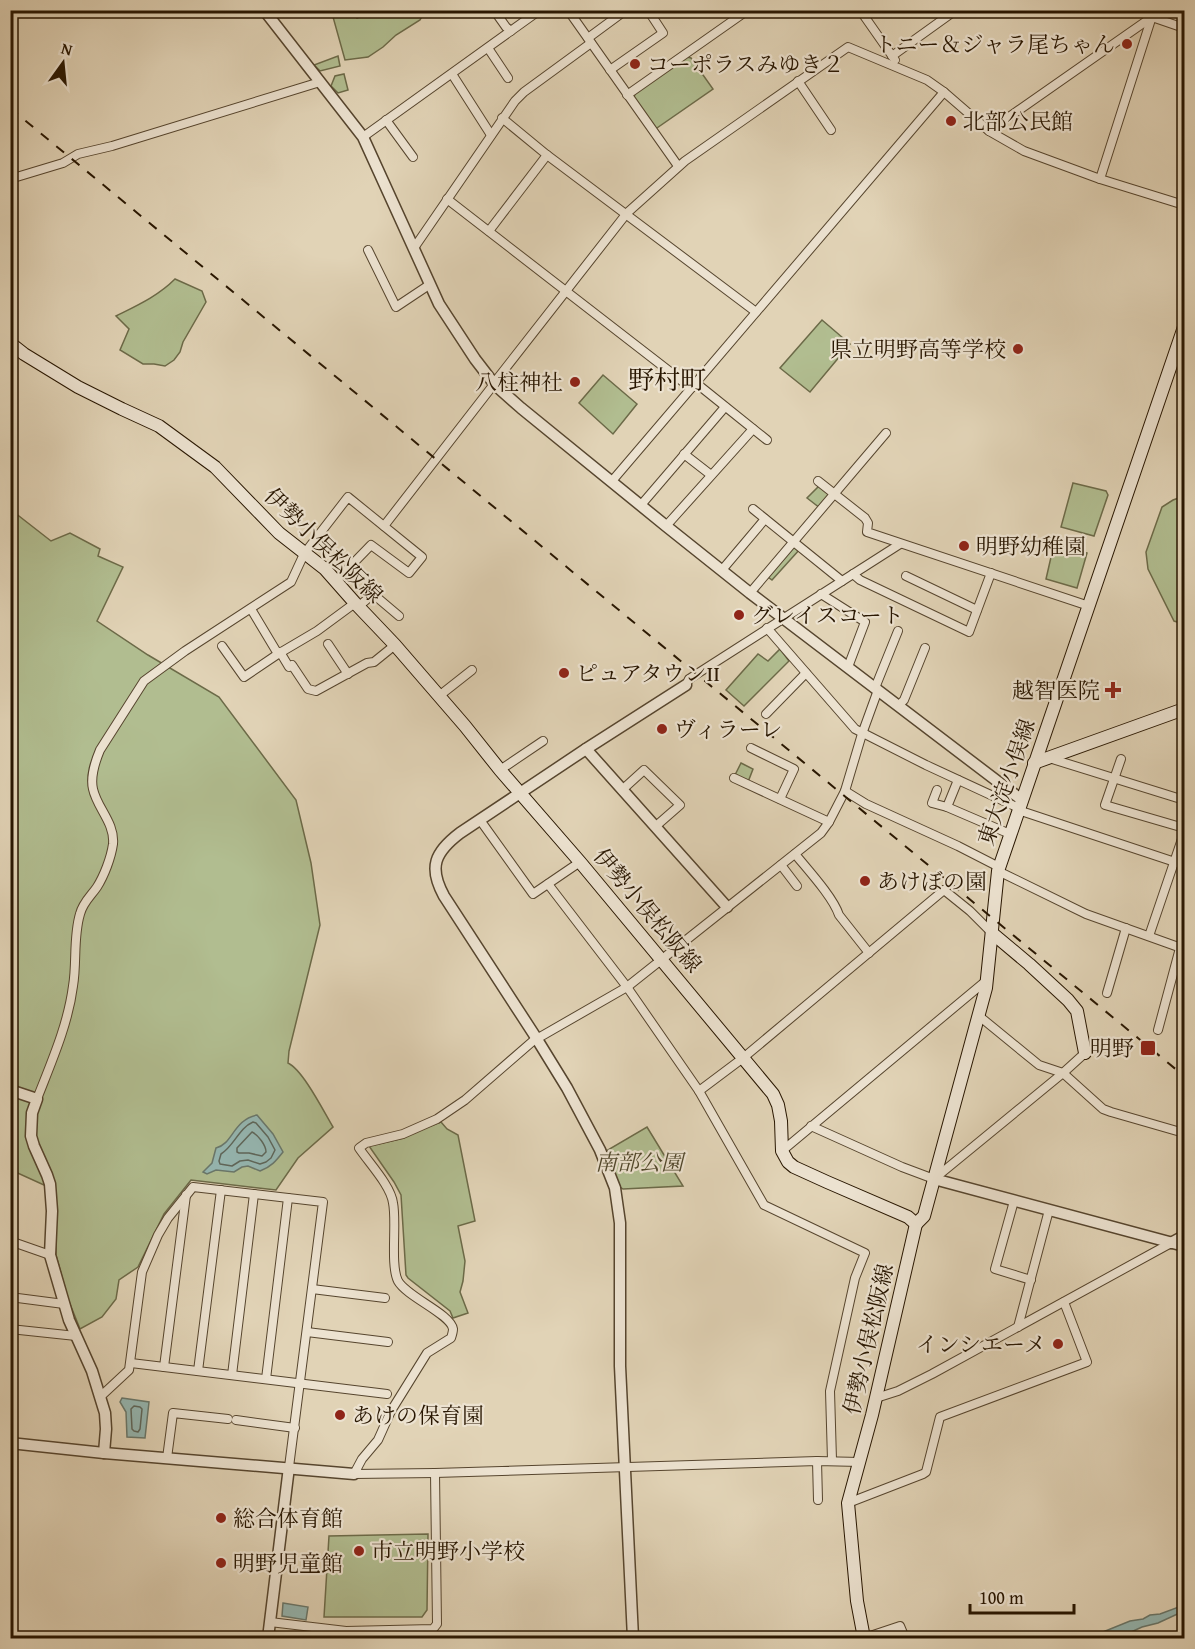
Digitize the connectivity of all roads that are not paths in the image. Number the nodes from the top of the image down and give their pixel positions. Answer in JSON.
{"nodes":[{"id":1,"x":264,"y":10,"type":"edge"},
{"id":2,"x":494,"y":10,"type":"edge"},
{"id":3,"x":521,"y":10,"type":"edge"},
{"id":4,"x":540,"y":10,"type":"edge"},
{"id":5,"x":568,"y":10,"type":"edge"},
{"id":6,"x":626,"y":10,"type":"edge"},
{"id":7,"x":648,"y":10,"type":"edge"},
{"id":8,"x":860,"y":10,"type":"edge"},
{"id":9,"x":746,"y":11,"type":"edge"},
{"id":10,"x":954,"y":11,"type":"edge"},
{"id":11,"x":1151,"y":13,"type":"edge"},
{"id":12,"x":527,"y":20,"type":"junction"},
{"id":13,"x":1185,"y":28,"type":"edge"},
{"id":14,"x":511,"y":32,"type":"junction"},
{"id":15,"x":589,"y":41,"type":"junction"},
{"id":16,"x":488,"y":48,"type":"junction"},
{"id":17,"x":892,"y":56,"type":"junction"},
{"id":18,"x":610,"y":70,"type":"junction"},
{"id":19,"x":903,"y":70,"type":"junction"},
{"id":20,"x":452,"y":74,"type":"junction"},
{"id":21,"x":508,"y":78,"type":"dead end"},
{"id":22,"x":798,"y":81,"type":"junction"},
{"id":23,"x":320,"y":82,"type":"junction"},
{"id":24,"x":944,"y":92,"type":"junction"},
{"id":25,"x":627,"y":95,"type":"junction"},
{"id":26,"x":502,"y":118,"type":"junction"},
{"id":27,"x":386,"y":120,"type":"junction"},
{"id":28,"x":831,"y":130,"type":"dead end"},
{"id":29,"x":989,"y":131,"type":"junction"},
{"id":30,"x":491,"y":135,"type":"junction"},
{"id":31,"x":363,"y":137,"type":"junction"},
{"id":32,"x":548,"y":155,"type":"junction"},
{"id":33,"x":413,"y":157,"type":"dead end"},
{"id":34,"x":678,"y":166,"type":"junction"},
{"id":35,"x":10,"y":179,"type":"edge"},
{"id":36,"x":1100,"y":179,"type":"junction"},
{"id":37,"x":447,"y":199,"type":"junction"},
{"id":38,"x":1185,"y":206,"type":"edge"},
{"id":39,"x":627,"y":213,"type":"junction"},
{"id":40,"x":489,"y":231,"type":"junction"},
{"id":41,"x":414,"y":248,"type":"junction"},
{"id":42,"x":368,"y":250,"type":"dead end"},
{"id":43,"x":429,"y":285,"type":"junction"},
{"id":44,"x":566,"y":292,"type":"junction"},
{"id":45,"x":756,"y":312,"type":"junction"},
{"id":46,"x":1185,"y":327,"type":"edge"},
{"id":47,"x":10,"y":343,"type":"edge"},
{"id":48,"x":495,"y":384,"type":"junction"},
{"id":49,"x":693,"y":386,"type":"junction"},
{"id":50,"x":725,"y":407,"type":"junction"},
{"id":51,"x":753,"y":429,"type":"junction"},
{"id":52,"x":886,"y":433,"type":"dead end"},
{"id":53,"x":767,"y":440,"type":"dead end"},
{"id":54,"x":684,"y":454,"type":"junction"},
{"id":55,"x":711,"y":475,"type":"junction"},
{"id":56,"x":612,"y":481,"type":"junction"},
{"id":57,"x":818,"y":481,"type":"dead end"},
{"id":58,"x":835,"y":494,"type":"junction"},
{"id":59,"x":641,"y":505,"type":"junction"},
{"id":60,"x":753,"y":509,"type":"dead end"},
{"id":61,"x":765,"y":519,"type":"junction"},
{"id":62,"x":384,"y":526,"type":"junction"},
{"id":63,"x":666,"y":526,"type":"junction"},
{"id":64,"x":794,"y":542,"type":"junction"},
{"id":65,"x":900,"y":544,"type":"junction"},
{"id":66,"x":304,"y":554,"type":"junction"},
{"id":67,"x":722,"y":570,"type":"junction"},
{"id":68,"x":991,"y":573,"type":"junction"},
{"id":69,"x":854,"y":574,"type":"junction"},
{"id":70,"x":906,"y":576,"type":"dead end"},
{"id":71,"x":336,"y":581,"type":"junction"},
{"id":72,"x":842,"y":581,"type":"junction"},
{"id":73,"x":750,"y":593,"type":"junction"},
{"id":74,"x":821,"y":594,"type":"junction"},
{"id":75,"x":356,"y":605,"type":"junction"},
{"id":76,"x":1089,"y":606,"type":"junction"},
{"id":77,"x":250,"y":609,"type":"junction"},
{"id":78,"x":977,"y":610,"type":"junction"},
{"id":79,"x":399,"y":616,"type":"dead end"},
{"id":80,"x":784,"y":618,"type":"junction"},
{"id":81,"x":767,"y":628,"type":"junction"},
{"id":82,"x":898,"y":631,"type":"dead end"},
{"id":83,"x":328,"y":644,"type":"dead end"},
{"id":84,"x":395,"y":645,"type":"junction"},
{"id":85,"x":222,"y":646,"type":"dead end"},
{"id":86,"x":925,"y":648,"type":"dead end"},
{"id":87,"x":279,"y":653,"type":"junction"},
{"id":88,"x":848,"y":667,"type":"junction"},
{"id":89,"x":472,"y":670,"type":"dead end"},
{"id":90,"x":806,"y":673,"type":"junction"},
{"id":91,"x":348,"y":674,"type":"junction"},
{"id":92,"x":686,"y":685,"type":"joint"},
{"id":93,"x":877,"y":689,"type":"junction"},
{"id":94,"x":439,"y":696,"type":"junction"},
{"id":95,"x":898,"y":706,"type":"junction"},
{"id":96,"x":1185,"y":710,"type":"edge"},
{"id":97,"x":766,"y":714,"type":"dead end"},
{"id":98,"x":862,"y":734,"type":"junction"},
{"id":99,"x":543,"y":741,"type":"dead end"},
{"id":100,"x":586,"y":748,"type":"junction"},
{"id":101,"x":751,"y":748,"type":"dead end"},
{"id":102,"x":1049,"y":758,"type":"junction"},
{"id":103,"x":1122,"y":759,"type":"dead end"},
{"id":104,"x":1034,"y":763,"type":"junction"},
{"id":105,"x":500,"y":770,"type":"junction"},
{"id":106,"x":734,"y":778,"type":"dead end"},
{"id":107,"x":1114,"y":779,"type":"junction"},
{"id":108,"x":958,"y":780,"type":"junction"},
{"id":109,"x":622,"y":790,"type":"junction"},
{"id":110,"x":937,"y":790,"type":"dead end"},
{"id":111,"x":846,"y":791,"type":"junction"},
{"id":112,"x":520,"y":793,"type":"junction"},
{"id":113,"x":780,"y":799,"type":"junction"},
{"id":114,"x":1185,"y":800,"type":"edge"},
{"id":115,"x":1020,"y":806,"type":"junction"},
{"id":116,"x":947,"y":807,"type":"junction"},
{"id":117,"x":480,"y":820,"type":"junction"},
{"id":118,"x":829,"y":822,"type":"junction"},
{"id":119,"x":656,"y":826,"type":"junction"},
{"id":120,"x":1185,"y":828,"type":"edge"},
{"id":121,"x":1185,"y":833,"type":"edge"},
{"id":122,"x":1010,"y":834,"type":"junction"},
{"id":123,"x":795,"y":854,"type":"junction"},
{"id":124,"x":580,"y":862,"type":"junction"},
{"id":125,"x":1175,"y":862,"type":"junction"},
{"id":126,"x":782,"y":865,"type":"junction"},
{"id":127,"x":1185,"y":865,"type":"edge"},
{"id":128,"x":998,"y":869,"type":"junction"},
{"id":129,"x":548,"y":884,"type":"junction"},
{"id":130,"x":797,"y":886,"type":"dead end"},
{"id":131,"x":727,"y":907,"type":"junction"},
{"id":132,"x":1126,"y":928,"type":"junction"},
{"id":133,"x":992,"y":933,"type":"junction"},
{"id":134,"x":1149,"y":936,"type":"junction"},
{"id":135,"x":1182,"y":949,"type":"edge"},
{"id":136,"x":869,"y":953,"type":"junction"},
{"id":137,"x":661,"y":959,"type":"junction"},
{"id":138,"x":988,"y":979,"type":"junction"},
{"id":139,"x":627,"y":987,"type":"junction"},
{"id":140,"x":1107,"y":993,"type":"dead end"},
{"id":141,"x":979,"y":1016,"type":"junction"},
{"id":142,"x":1158,"y":1030,"type":"dead end"},
{"id":143,"x":537,"y":1039,"type":"junction"},
{"id":144,"x":1085,"y":1053,"type":"joint"},
{"id":145,"x":743,"y":1058,"type":"junction"},
{"id":146,"x":1063,"y":1073,"type":"junction"},
{"id":147,"x":10,"y":1090,"type":"edge"},
{"id":148,"x":699,"y":1091,"type":"junction"},
{"id":149,"x":37,"y":1099,"type":"junction"},
{"id":150,"x":811,"y":1126,"type":"junction"},
{"id":151,"x":1185,"y":1133,"type":"edge"},
{"id":152,"x":782,"y":1151,"type":"junction"},
{"id":153,"x":934,"y":1179,"type":"junction"},
{"id":154,"x":221,"y":1190,"type":"junction"},
{"id":155,"x":186,"y":1194,"type":"junction"},
{"id":156,"x":254,"y":1194,"type":"junction"},
{"id":157,"x":288,"y":1198,"type":"junction"},
{"id":158,"x":1014,"y":1201,"type":"junction"},
{"id":159,"x":1049,"y":1210,"type":"junction"},
{"id":160,"x":916,"y":1224,"type":"junction"},
{"id":161,"x":1185,"y":1236,"type":"edge"},
{"id":162,"x":10,"y":1241,"type":"edge"},
{"id":163,"x":1171,"y":1243,"type":"junction"},
{"id":164,"x":1185,"y":1246,"type":"edge"},
{"id":165,"x":50,"y":1255,"type":"junction"},
{"id":166,"x":1031,"y":1280,"type":"junction"},
{"id":167,"x":312,"y":1289,"type":"junction"},
{"id":168,"x":10,"y":1297,"type":"edge"},
{"id":169,"x":385,"y":1298,"type":"dead end"},
{"id":170,"x":1064,"y":1302,"type":"junction"},
{"id":171,"x":64,"y":1304,"type":"junction"},
{"id":172,"x":1018,"y":1327,"type":"junction"},
{"id":173,"x":10,"y":1329,"type":"edge"},
{"id":174,"x":307,"y":1332,"type":"junction"},
{"id":175,"x":76,"y":1336,"type":"junction"},
{"id":176,"x":388,"y":1342,"type":"dead end"},
{"id":177,"x":131,"y":1363,"type":"junction"},
{"id":178,"x":164,"y":1367,"type":"junction"},
{"id":179,"x":198,"y":1371,"type":"junction"},
{"id":180,"x":232,"y":1375,"type":"junction"},
{"id":181,"x":266,"y":1379,"type":"junction"},
{"id":182,"x":300,"y":1383,"type":"junction"},
{"id":183,"x":387,"y":1394,"type":"dead end"},
{"id":184,"x":100,"y":1397,"type":"junction"},
{"id":185,"x":876,"y":1398,"type":"junction"},
{"id":186,"x":295,"y":1428,"type":"junction"},
{"id":187,"x":10,"y":1443,"type":"edge"},
{"id":188,"x":104,"y":1453,"type":"junction"},
{"id":189,"x":167,"y":1458,"type":"junction"},
{"id":190,"x":832,"y":1460,"type":"junction"},
{"id":191,"x":817,"y":1461,"type":"junction"},
{"id":192,"x":860,"y":1462,"type":"junction"},
{"id":193,"x":289,"y":1467,"type":"junction"},
{"id":194,"x":624,"y":1467,"type":"junction"},
{"id":195,"x":435,"y":1473,"type":"junction"},
{"id":196,"x":354,"y":1474,"type":"junction"},
{"id":197,"x":818,"y":1500,"type":"dead end"},
{"id":198,"x":848,"y":1503,"type":"junction"},
{"id":199,"x":270,"y":1622,"type":"junction"},
{"id":200,"x":268,"y":1638,"type":"edge"},
{"id":201,"x":633,"y":1638,"type":"edge"},
{"id":202,"x":864,"y":1638,"type":"edge"},
{"id":203,"x":905,"y":1638,"type":"edge"}],
"edges":[{"from":1,"to":23,"type":"street"},
{"from":2,"to":14,"type":"street"},
{"from":3,"to":12,"type":"street"},
{"from":4,"to":12,"type":"street"},
{"from":5,"to":15,"type":"street"},
{"from":6,"to":15,"type":"street"},
{"from":7,"to":18,"type":"street"},
{"from":8,"to":17,"type":"street"},
{"from":9,"to":25,"type":"street"},
{"from":10,"to":17,"type":"street"},
{"from":11,"to":13,"type":"street"},
{"from":11,"to":29,"type":"street"},
{"from":11,"to":36,"type":"street"},
{"from":12,"to":14,"type":"street"},
{"from":14,"to":16,"type":"street"},
{"from":15,"to":18,"type":"street"},
{"from":15,"to":26,"type":"street"},
{"from":16,"to":20,"type":"street"},
{"from":16,"to":21,"type":"street"},
{"from":17,"to":19,"type":"street"},
{"from":18,"to":25,"type":"street"},
{"from":19,"to":22,"type":"street"},
{"from":19,"to":24,"type":"street"},
{"from":20,"to":27,"type":"street"},
{"from":20,"to":30,"type":"street"},
{"from":22,"to":28,"type":"street"},
{"from":22,"to":34,"type":"street"},
{"from":23,"to":31,"type":"street"},
{"from":23,"to":35,"type":"street"},
{"from":24,"to":29,"type":"street"},
{"from":24,"to":45,"type":"street"},
{"from":25,"to":34,"type":"street"},
{"from":26,"to":30,"type":"street"},
{"from":26,"to":32,"type":"street"},
{"from":27,"to":31,"type":"street"},
{"from":27,"to":33,"type":"street"},
{"from":29,"to":36,"type":"street"},
{"from":30,"to":37,"type":"street"},
{"from":31,"to":41,"type":"street"},
{"from":32,"to":39,"type":"street"},
{"from":32,"to":40,"type":"street"},
{"from":34,"to":39,"type":"street"},
{"from":36,"to":38,"type":"street"},
{"from":37,"to":40,"type":"street"},
{"from":37,"to":41,"type":"street"},
{"from":39,"to":44,"type":"street"},
{"from":39,"to":45,"type":"street"},
{"from":40,"to":44,"type":"street"},
{"from":41,"to":43,"type":"street"},
{"from":42,"to":43,"type":"street"},
{"from":43,"to":48,"type":"street"},
{"from":44,"to":48,"type":"street"},
{"from":44,"to":49,"type":"street"},
{"from":45,"to":49,"type":"street"},
{"from":46,"to":76,"type":"main road","name":"東大淀小俣線"},
{"from":47,"to":66,"type":"main road","name":"伊勢小俣松阪線"},
{"from":48,"to":56,"type":"street"},
{"from":48,"to":62,"type":"street"},
{"from":49,"to":50,"type":"street"},
{"from":49,"to":56,"type":"street"},
{"from":50,"to":51,"type":"street"},
{"from":50,"to":54,"type":"street"},
{"from":51,"to":53,"type":"street"},
{"from":51,"to":55,"type":"street"},
{"from":52,"to":58,"type":"street"},
{"from":54,"to":55,"type":"street"},
{"from":54,"to":59,"type":"street"},
{"from":55,"to":63,"type":"street"},
{"from":56,"to":59,"type":"street"},
{"from":57,"to":58,"type":"street"},
{"from":58,"to":64,"type":"street"},
{"from":58,"to":65,"type":"street"},
{"from":59,"to":63,"type":"street"},
{"from":60,"to":61,"type":"street"},
{"from":61,"to":64,"type":"street"},
{"from":61,"to":67,"type":"street"},
{"from":62,"to":66,"type":"street"},
{"from":62,"to":71,"type":"street"},
{"from":63,"to":67,"type":"street"},
{"from":64,"to":72,"type":"street"},
{"from":64,"to":73,"type":"street"},
{"from":65,"to":68,"type":"street"},
{"from":65,"to":69,"type":"street"},
{"from":66,"to":71,"type":"main road","name":"伊勢小俣松阪線"},
{"from":66,"to":77,"type":"street"},
{"from":67,"to":73,"type":"street"},
{"from":68,"to":76,"type":"street"},
{"from":68,"to":78,"type":"street"},
{"from":69,"to":72,"type":"street"},
{"from":69,"to":78,"type":"street"},
{"from":70,"to":78,"type":"street"},
{"from":71,"to":75,"type":"main road","name":"伊勢小俣松阪線"},
{"from":72,"to":74,"type":"street"},
{"from":73,"to":80,"type":"street"},
{"from":74,"to":80,"type":"street"},
{"from":74,"to":88,"type":"street"},
{"from":75,"to":79,"type":"street"},
{"from":75,"to":84,"type":"main road","name":"伊勢小俣松阪線"},
{"from":75,"to":87,"type":"street"},
{"from":76,"to":104,"type":"main road","name":"東大淀小俣線"},
{"from":77,"to":87,"type":"street"},
{"from":77,"to":149,"type":"street"},
{"from":80,"to":81,"type":"street"},
{"from":80,"to":88,"type":"street"},
{"from":81,"to":90,"type":"street"},
{"from":81,"to":92,"type":"street"},
{"from":82,"to":93,"type":"street"},
{"from":83,"to":91,"type":"street"},
{"from":84,"to":91,"type":"street"},
{"from":84,"to":94,"type":"main road","name":"伊勢小俣松阪線"},
{"from":85,"to":87,"type":"street"},
{"from":86,"to":95,"type":"street"},
{"from":87,"to":91,"type":"street"},
{"from":88,"to":93,"type":"street"},
{"from":89,"to":94,"type":"street"},
{"from":90,"to":97,"type":"street"},
{"from":90,"to":98,"type":"street"},
{"from":92,"to":100,"type":"street"},
{"from":93,"to":95,"type":"street"},
{"from":93,"to":98,"type":"street"},
{"from":94,"to":105,"type":"main road","name":"伊勢小俣松阪線"},
{"from":95,"to":115,"type":"street"},
{"from":96,"to":102,"type":"main road"},
{"from":98,"to":108,"type":"street"},
{"from":98,"to":111,"type":"street"},
{"from":99,"to":105,"type":"street"},
{"from":100,"to":109,"type":"street"},
{"from":100,"to":112,"type":"street"},
{"from":101,"to":113,"type":"street"},
{"from":102,"to":104,"type":"main road"},
{"from":102,"to":107,"type":"street"},
{"from":103,"to":107,"type":"street"},
{"from":104,"to":115,"type":"main road","name":"東大淀小俣線"},
{"from":105,"to":112,"type":"main road","name":"伊勢小俣松阪線"},
{"from":106,"to":113,"type":"street"},
{"from":107,"to":114,"type":"street"},
{"from":107,"to":120,"type":"street"},
{"from":108,"to":115,"type":"street"},
{"from":108,"to":116,"type":"street"},
{"from":109,"to":119,"type":"street"},
{"from":109,"to":119,"type":"street"},
{"from":110,"to":116,"type":"street"},
{"from":111,"to":118,"type":"street"},
{"from":111,"to":128,"type":"street"},
{"from":112,"to":117,"type":"street"},
{"from":112,"to":124,"type":"main road","name":"伊勢小俣松阪線"},
{"from":113,"to":118,"type":"street"},
{"from":115,"to":122,"type":"main road","name":"東大淀小俣線"},
{"from":115,"to":125,"type":"street"},
{"from":116,"to":122,"type":"street"},
{"from":117,"to":129,"type":"street"},
{"from":117,"to":143,"type":"street"},
{"from":118,"to":123,"type":"street"},
{"from":119,"to":131,"type":"street"},
{"from":121,"to":125,"type":"street"},
{"from":122,"to":128,"type":"main road","name":"東大淀小俣線"},
{"from":123,"to":126,"type":"street"},
{"from":123,"to":136,"type":"street"},
{"from":124,"to":129,"type":"street"},
{"from":124,"to":137,"type":"main road","name":"伊勢小俣松阪線"},
{"from":125,"to":127,"type":"street"},
{"from":125,"to":134,"type":"street"},
{"from":126,"to":130,"type":"street"},
{"from":126,"to":131,"type":"street"},
{"from":128,"to":132,"type":"street"},
{"from":128,"to":133,"type":"main road","name":"東大淀小俣線"},
{"from":129,"to":139,"type":"street"},
{"from":131,"to":137,"type":"street"},
{"from":132,"to":134,"type":"street"},
{"from":132,"to":140,"type":"street"},
{"from":133,"to":136,"type":"street"},
{"from":133,"to":138,"type":"main road","name":"東大淀小俣線"},
{"from":133,"to":144,"type":"main road"},
{"from":134,"to":135,"type":"street"},
{"from":135,"to":142,"type":"street"},
{"from":136,"to":145,"type":"street"},
{"from":137,"to":139,"type":"street"},
{"from":137,"to":145,"type":"main road","name":"伊勢小俣松阪線"},
{"from":138,"to":141,"type":"main road","name":"東大淀小俣線"},
{"from":138,"to":150,"type":"street"},
{"from":139,"to":143,"type":"street"},
{"from":139,"to":148,"type":"street"},
{"from":141,"to":146,"type":"street"},
{"from":141,"to":153,"type":"main road","name":"東大淀小俣線"},
{"from":143,"to":194,"type":"street"},
{"from":143,"to":196,"type":"street"},
{"from":144,"to":146,"type":"street"},
{"from":145,"to":148,"type":"street"},
{"from":145,"to":152,"type":"main road","name":"伊勢小俣松阪線"},
{"from":146,"to":151,"type":"street"},
{"from":146,"to":153,"type":"street"},
{"from":147,"to":149,"type":"street"},
{"from":148,"to":190,"type":"street"},
{"from":149,"to":165,"type":"street"},
{"from":150,"to":152,"type":"street"},
{"from":150,"to":153,"type":"street"},
{"from":152,"to":160,"type":"main road"},
{"from":153,"to":158,"type":"street"},
{"from":153,"to":160,"type":"main road","name":"東大淀小俣線"},
{"from":154,"to":155,"type":"street"},
{"from":154,"to":156,"type":"street"},
{"from":154,"to":179,"type":"street"},
{"from":155,"to":177,"type":"street"},
{"from":155,"to":178,"type":"street"},
{"from":156,"to":157,"type":"street"},
{"from":156,"to":180,"type":"street"},
{"from":157,"to":167,"type":"street"},
{"from":157,"to":181,"type":"street"},
{"from":158,"to":159,"type":"street"},
{"from":158,"to":166,"type":"street"},
{"from":159,"to":163,"type":"street"},
{"from":159,"to":166,"type":"street"},
{"from":160,"to":185,"type":"main road","name":"伊勢小俣松阪線"},
{"from":161,"to":163,"type":"street"},
{"from":162,"to":165,"type":"street"},
{"from":163,"to":164,"type":"street"},
{"from":163,"to":170,"type":"street"},
{"from":165,"to":171,"type":"street"},
{"from":166,"to":172,"type":"street"},
{"from":167,"to":169,"type":"street"},
{"from":167,"to":174,"type":"street"},
{"from":168,"to":171,"type":"street"},
{"from":170,"to":172,"type":"street"},
{"from":170,"to":198,"type":"street"},
{"from":171,"to":175,"type":"street"},
{"from":172,"to":185,"type":"street"},
{"from":173,"to":175,"type":"street"},
{"from":174,"to":176,"type":"street"},
{"from":174,"to":182,"type":"street"},
{"from":175,"to":184,"type":"street"},
{"from":177,"to":178,"type":"street"},
{"from":177,"to":184,"type":"street"},
{"from":178,"to":179,"type":"street"},
{"from":179,"to":180,"type":"street"},
{"from":180,"to":181,"type":"street"},
{"from":181,"to":182,"type":"street"},
{"from":182,"to":183,"type":"street"},
{"from":182,"to":186,"type":"street"},
{"from":184,"to":188,"type":"street"},
{"from":185,"to":192,"type":"main road","name":"伊勢小俣松阪線"},
{"from":186,"to":189,"type":"street"},
{"from":186,"to":193,"type":"street"},
{"from":187,"to":188,"type":"street"},
{"from":188,"to":189,"type":"street"},
{"from":189,"to":193,"type":"street"},
{"from":190,"to":191,"type":"street"},
{"from":190,"to":192,"type":"street"},
{"from":191,"to":194,"type":"street"},
{"from":191,"to":197,"type":"street"},
{"from":192,"to":198,"type":"main road","name":"伊勢小俣松阪線"},
{"from":193,"to":196,"type":"street"},
{"from":193,"to":199,"type":"street"},
{"from":194,"to":195,"type":"street"},
{"from":194,"to":201,"type":"street"},
{"from":195,"to":196,"type":"street"},
{"from":195,"to":199,"type":"street"},
{"from":198,"to":202,"type":"main road","name":"伊勢小俣松阪線"},
{"from":199,"to":200,"type":"street"},
{"from":202,"to":203,"type":"street"}]}
